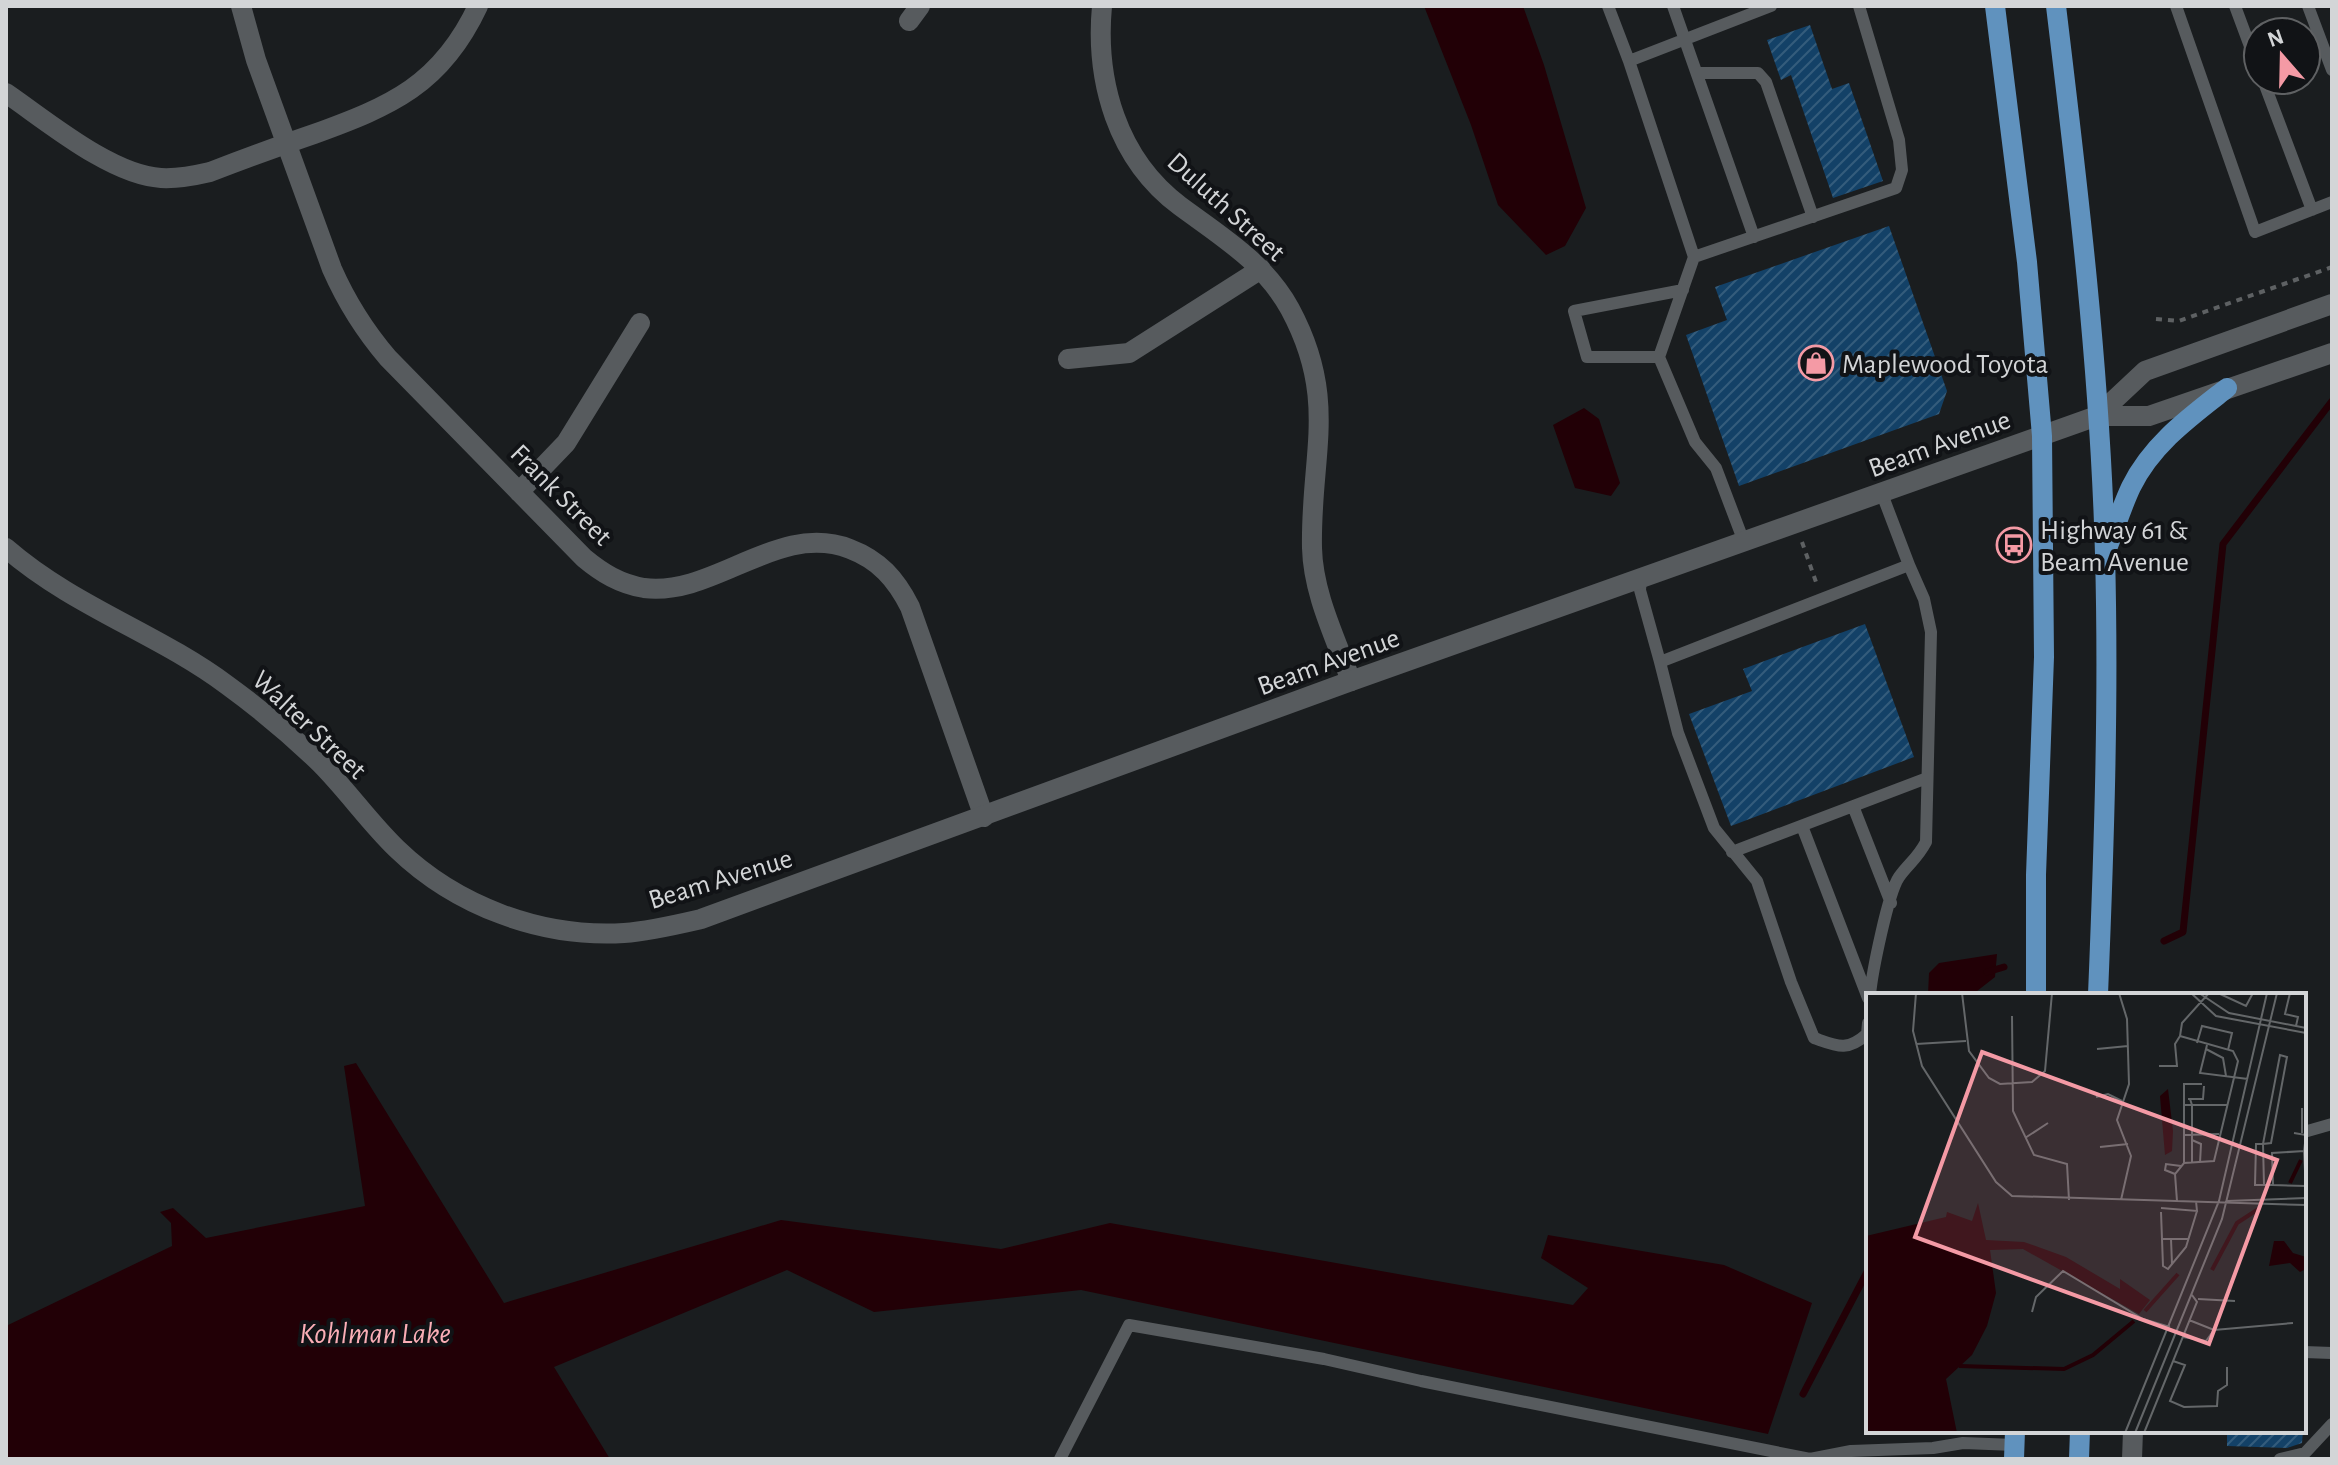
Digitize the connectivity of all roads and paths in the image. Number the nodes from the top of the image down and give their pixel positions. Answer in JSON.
{"nodes":[{"id":1,"x":241,"y":6,"type":"edge"},
{"id":2,"x":478,"y":6,"type":"edge"},
{"id":3,"x":1102,"y":6,"type":"edge"},
{"id":4,"x":1608,"y":6,"type":"edge"},
{"id":5,"x":1673,"y":6,"type":"edge"},
{"id":6,"x":1771,"y":6,"type":"edge"},
{"id":7,"x":1859,"y":6,"type":"edge"},
{"id":8,"x":1995,"y":6,"type":"edge"},
{"id":9,"x":2056,"y":6,"type":"edge"},
{"id":10,"x":2176,"y":6,"type":"edge"},
{"id":11,"x":2235,"y":6,"type":"edge"},
{"id":12,"x":2308,"y":6,"type":"edge"},
{"id":13,"x":2242,"y":25,"type":"edge"},
{"id":14,"x":1686,"y":40,"type":"junction"},
{"id":15,"x":1629,"y":61,"type":"junction"},
{"id":16,"x":2332,"y":70,"type":"edge"},
{"id":17,"x":1698,"y":73,"type":"junction"},
{"id":18,"x":6,"y":93,"type":"edge"},
{"id":19,"x":2269,"y":96,"type":"edge"},
{"id":20,"x":286,"y":144,"type":"junction"},
{"id":21,"x":2332,"y":202,"type":"edge"},
{"id":22,"x":2312,"y":210,"type":"junction"},
{"id":23,"x":1813,"y":217,"type":"junction"},
{"id":24,"x":1754,"y":237,"type":"junction"},
{"id":25,"x":1694,"y":257,"type":"junction"},
{"id":26,"x":2332,"y":267,"type":"edge"},
{"id":27,"x":1261,"y":269,"type":"junction"},
{"id":28,"x":1683,"y":290,"type":"junction"},
{"id":29,"x":2332,"y":304,"type":"edge"},
{"id":30,"x":2156,"y":319,"type":"dead end"},
{"id":31,"x":640,"y":323,"type":"dead end"},
{"id":32,"x":2332,"y":353,"type":"edge"},
{"id":33,"x":1659,"y":357,"type":"junction"},
{"id":34,"x":1068,"y":359,"type":"dead end"},
{"id":35,"x":2227,"y":388,"type":"junction"},
{"id":36,"x":2097,"y":416,"type":"junction"},
{"id":37,"x":2042,"y":436,"type":"junction"},
{"id":38,"x":519,"y":492,"type":"junction"},
{"id":39,"x":1882,"y":494,"type":"junction"},
{"id":40,"x":1801,"y":540,"type":"dead end"},
{"id":41,"x":1744,"y":542,"type":"junction"},
{"id":42,"x":6,"y":548,"type":"edge"},
{"id":43,"x":2105,"y":553,"type":"junction"},
{"id":44,"x":1909,"y":565,"type":"junction"},
{"id":45,"x":1641,"y":579,"type":"junction"},
{"id":46,"x":1822,"y":598,"type":"junction"},
{"id":47,"x":1660,"y":662,"type":"junction"},
{"id":48,"x":1351,"y":681,"type":"junction"},
{"id":49,"x":1927,"y":778,"type":"junction"},
{"id":50,"x":1853,"y":806,"type":"junction"},
{"id":51,"x":984,"y":817,"type":"junction"},
{"id":52,"x":1802,"y":826,"type":"junction"},
{"id":53,"x":1732,"y":852,"type":"junction"},
{"id":54,"x":1891,"y":903,"type":"junction"},
{"id":55,"x":574,"y":932,"type":"joint"},
{"id":56,"x":1867,"y":993,"type":"edge"},
{"id":57,"x":1870,"y":993,"type":"edge"},
{"id":58,"x":2036,"y":993,"type":"edge"},
{"id":59,"x":2098,"y":993,"type":"edge"},
{"id":60,"x":1866,"y":1035,"type":"edge"},
{"id":61,"x":2332,"y":1124,"type":"edge"},
{"id":62,"x":2306,"y":1131,"type":"edge"},
{"id":63,"x":2306,"y":1352,"type":"edge"},
{"id":64,"x":2332,"y":1353,"type":"edge"},
{"id":65,"x":2332,"y":1424,"type":"edge"},
{"id":66,"x":2080,"y":1433,"type":"edge"},
{"id":67,"x":2133,"y":1433,"type":"edge"},
{"id":68,"x":2015,"y":1445,"type":"edge"},
{"id":69,"x":1060,"y":1459,"type":"edge"},
{"id":70,"x":2079,"y":1459,"type":"edge"},
{"id":71,"x":2132,"y":1459,"type":"edge"},
{"id":72,"x":2280,"y":1459,"type":"edge"}],
"edges":[{"from":1,"to":20,"type":"street","name":"Frank Street"},
{"from":2,"to":20,"type":"street"},
{"from":3,"to":27,"type":"street","name":"Duluth Street"},
{"from":4,"to":15,"type":"lane"},
{"from":5,"to":14,"type":"lane"},
{"from":6,"to":14,"type":"lane"},
{"from":7,"to":23,"type":"lane"},
{"from":8,"to":37,"type":"main road"},
{"from":9,"to":36,"type":"main road"},
{"from":10,"to":22,"type":"lane"},
{"from":11,"to":13,"type":"lane"},
{"from":12,"to":16,"type":"lane"},
{"from":14,"to":15,"type":"lane"},
{"from":14,"to":17,"type":"lane"},
{"from":15,"to":25,"type":"lane"},
{"from":17,"to":23,"type":"lane"},
{"from":17,"to":24,"type":"lane"},
{"from":18,"to":20,"type":"street"},
{"from":19,"to":22,"type":"lane"},
{"from":20,"to":38,"type":"street","name":"Frank Street"},
{"from":21,"to":22,"type":"lane"},
{"from":23,"to":24,"type":"lane"},
{"from":24,"to":25,"type":"lane"},
{"from":25,"to":28,"type":"lane"},
{"from":26,"to":30,"type":"path"},
{"from":27,"to":34,"type":"street"},
{"from":27,"to":48,"type":"street","name":"Duluth Street"},
{"from":28,"to":33,"type":"lane"},
{"from":28,"to":33,"type":"lane"},
{"from":29,"to":36,"type":"street","name":"Beam Avenue"},
{"from":31,"to":38,"type":"street"},
{"from":32,"to":35,"type":"street","name":"Beam Avenue"},
{"from":33,"to":41,"type":"lane"},
{"from":35,"to":36,"type":"street","name":"Beam Avenue"},
{"from":35,"to":43,"type":"main road"},
{"from":36,"to":37,"type":"street","name":"Beam Avenue"},
{"from":36,"to":43,"type":"main road"},
{"from":37,"to":39,"type":"street","name":"Beam Avenue"},
{"from":37,"to":58,"type":"main road"},
{"from":38,"to":51,"type":"street","name":"Frank Street"},
{"from":39,"to":41,"type":"street","name":"Beam Avenue"},
{"from":39,"to":44,"type":"lane"},
{"from":40,"to":46,"type":"path"},
{"from":41,"to":45,"type":"street","name":"Beam Avenue"},
{"from":42,"to":55,"type":"street","name":"Walter Street"},
{"from":43,"to":59,"type":"main road"},
{"from":44,"to":46,"type":"lane"},
{"from":44,"to":49,"type":"lane"},
{"from":45,"to":47,"type":"lane"},
{"from":45,"to":48,"type":"street","name":"Beam Avenue"},
{"from":46,"to":47,"type":"lane"},
{"from":47,"to":53,"type":"lane"},
{"from":48,"to":51,"type":"street","name":"Beam Avenue"},
{"from":49,"to":50,"type":"lane"},
{"from":49,"to":54,"type":"lane"},
{"from":50,"to":52,"type":"lane"},
{"from":50,"to":54,"type":"lane"},
{"from":51,"to":55,"type":"street","name":"Beam Avenue"},
{"from":52,"to":53,"type":"lane"},
{"from":52,"to":56,"type":"lane"},
{"from":53,"to":60,"type":"lane"},
{"from":54,"to":57,"type":"lane"},
{"from":61,"to":62,"type":"lane"},
{"from":63,"to":64,"type":"lane"},
{"from":65,"to":72,"type":"lane"},
{"from":66,"to":70,"type":"main road"},
{"from":67,"to":71,"type":"street"},
{"from":68,"to":69,"type":"lane"}]}
